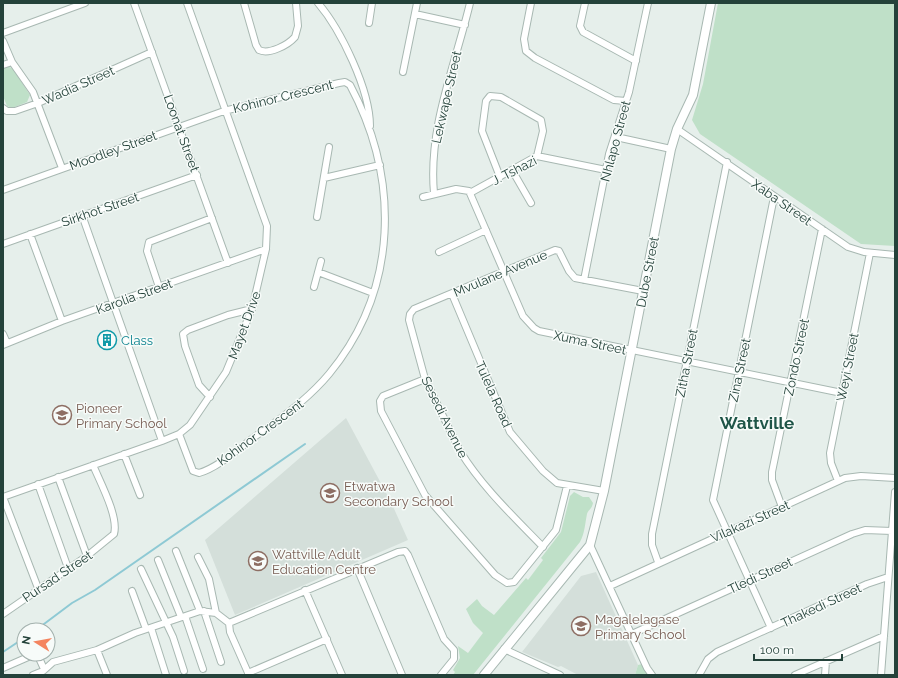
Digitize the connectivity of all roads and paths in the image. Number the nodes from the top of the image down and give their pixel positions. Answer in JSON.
{"nodes":[{"id":1,"x":85,"y":3,"type":"edge"},
{"id":2,"x":134,"y":3,"type":"edge"},
{"id":3,"x":187,"y":3,"type":"edge"},
{"id":4,"x":244,"y":3,"type":"edge"},
{"id":5,"x":296,"y":3,"type":"edge"},
{"id":6,"x":318,"y":3,"type":"edge"},
{"id":7,"x":372,"y":3,"type":"edge"},
{"id":8,"x":417,"y":3,"type":"edge"},
{"id":9,"x":470,"y":3,"type":"edge"},
{"id":10,"x":531,"y":3,"type":"edge"},
{"id":11,"x":585,"y":3,"type":"edge"},
{"id":12,"x":648,"y":3,"type":"edge"},
{"id":13,"x":711,"y":3,"type":"edge"},
{"id":14,"x":415,"y":14,"type":"junction"},
{"id":15,"x":369,"y":23,"type":"dead end"},
{"id":16,"x":465,"y":25,"type":"junction"},
{"id":17,"x":3,"y":33,"type":"edge"},
{"id":18,"x":3,"y":41,"type":"edge"},
{"id":19,"x":152,"y":52,"type":"junction"},
{"id":20,"x":636,"y":61,"type":"junction"},
{"id":21,"x":12,"y":62,"type":"junction"},
{"id":22,"x":3,"y":65,"type":"edge"},
{"id":23,"x":404,"y":72,"type":"dead end"},
{"id":24,"x":626,"y":101,"type":"junction"},
{"id":25,"x":38,"y":103,"type":"junction"},
{"id":26,"x":3,"y":108,"type":"edge"},
{"id":27,"x":224,"y":110,"type":"junction"},
{"id":28,"x":179,"y":126,"type":"junction"},
{"id":29,"x":370,"y":129,"type":"junction"},
{"id":30,"x":677,"y":129,"type":"junction"},
{"id":31,"x":616,"y":137,"type":"junction"},
{"id":32,"x":329,"y":147,"type":"dead end"},
{"id":33,"x":671,"y":149,"type":"junction"},
{"id":34,"x":537,"y":156,"type":"junction"},
{"id":35,"x":727,"y":162,"type":"junction"},
{"id":36,"x":380,"y":165,"type":"junction"},
{"id":37,"x":62,"y":168,"type":"junction"},
{"id":38,"x":512,"y":170,"type":"junction"},
{"id":39,"x":606,"y":170,"type":"junction"},
{"id":40,"x":197,"y":175,"type":"junction"},
{"id":41,"x":500,"y":176,"type":"junction"},
{"id":42,"x":324,"y":178,"type":"junction"},
{"id":43,"x":3,"y":190,"type":"edge"},
{"id":44,"x":434,"y":193,"type":"junction"},
{"id":45,"x":470,"y":193,"type":"junction"},
{"id":46,"x":774,"y":196,"type":"junction"},
{"id":47,"x":423,"y":197,"type":"dead end"},
{"id":48,"x":531,"y":203,"type":"dead end"},
{"id":49,"x":82,"y":215,"type":"junction"},
{"id":50,"x":317,"y":217,"type":"dead end"},
{"id":51,"x":212,"y":218,"type":"junction"},
{"id":52,"x":822,"y":229,"type":"junction"},
{"id":53,"x":486,"y":230,"type":"junction"},
{"id":54,"x":30,"y":234,"type":"junction"},
{"id":55,"x":3,"y":244,"type":"edge"},
{"id":56,"x":266,"y":249,"type":"junction"},
{"id":57,"x":440,"y":252,"type":"dead end"},
{"id":58,"x":870,"y":253,"type":"junction"},
{"id":59,"x":895,"y":255,"type":"edge"},
{"id":60,"x":321,"y":261,"type":"dead end"},
{"id":61,"x":228,"y":263,"type":"junction"},
{"id":62,"x":505,"y":271,"type":"junction"},
{"id":63,"x":318,"y":272,"type":"junction"},
{"id":64,"x":584,"y":280,"type":"junction"},
{"id":65,"x":159,"y":287,"type":"junction"},
{"id":66,"x":314,"y":287,"type":"dead end"},
{"id":67,"x":644,"y":290,"type":"junction"},
{"id":68,"x":373,"y":293,"type":"junction"},
{"id":69,"x":452,"y":294,"type":"junction"},
{"id":70,"x":112,"y":304,"type":"junction"},
{"id":71,"x":252,"y":310,"type":"junction"},
{"id":72,"x":62,"y":321,"type":"junction"},
{"id":73,"x":412,"y":331,"type":"joint"},
{"id":74,"x":3,"y":334,"type":"edge"},
{"id":75,"x":5,"y":344,"type":"edge"},
{"id":76,"x":631,"y":351,"type":"junction"},
{"id":77,"x":686,"y":362,"type":"junction"},
{"id":78,"x":739,"y":372,"type":"junction"},
{"id":79,"x":425,"y":379,"type":"junction"},
{"id":80,"x":790,"y":383,"type":"junction"},
{"id":81,"x":842,"y":393,"type":"junction"},
{"id":82,"x":210,"y":397,"type":"junction"},
{"id":83,"x":179,"y":434,"type":"junction"},
{"id":84,"x":162,"y":440,"type":"junction"},
{"id":85,"x":124,"y":454,"type":"junction"},
{"id":86,"x":94,"y":465,"type":"junction"},
{"id":87,"x":58,"y":477,"type":"junction"},
{"id":88,"x":895,"y":478,"type":"edge"},
{"id":89,"x":838,"y":481,"type":"junction"},
{"id":90,"x":38,"y":484,"type":"junction"},
{"id":91,"x":567,"y":486,"type":"junction"},
{"id":92,"x":604,"y":491,"type":"junction"},
{"id":93,"x":895,"y":492,"type":"edge"},
{"id":94,"x":140,"y":495,"type":"dead end"},
{"id":95,"x":3,"y":497,"type":"edge"},
{"id":96,"x":782,"y":507,"type":"junction"},
{"id":97,"x":892,"y":531,"type":"junction"},
{"id":98,"x":727,"y":532,"type":"junction"},
{"id":99,"x":590,"y":545,"type":"junction"},
{"id":100,"x":543,"y":547,"type":"junction"},
{"id":101,"x":176,"y":550,"type":"dead end"},
{"id":102,"x":87,"y":556,"type":"junction"},
{"id":103,"x":198,"y":557,"type":"dead end"},
{"id":104,"x":158,"y":560,"type":"dead end"},
{"id":105,"x":658,"y":562,"type":"junction"},
{"id":106,"x":68,"y":568,"type":"junction"},
{"id":107,"x":357,"y":568,"type":"junction"},
{"id":108,"x":141,"y":569,"type":"dead end"},
{"id":109,"x":888,"y":577,"type":"junction"},
{"id":110,"x":749,"y":580,"type":"junction"},
{"id":111,"x":610,"y":586,"type":"junction"},
{"id":112,"x":38,"y":588,"type":"junction"},
{"id":113,"x":305,"y":590,"type":"junction"},
{"id":114,"x":132,"y":591,"type":"dead end"},
{"id":115,"x":4,"y":610,"type":"edge"},
{"id":116,"x":202,"y":611,"type":"junction"},
{"id":117,"x":216,"y":613,"type":"junction"},
{"id":118,"x":183,"y":616,"type":"junction"},
{"id":119,"x":166,"y":623,"type":"junction"},
{"id":120,"x":229,"y":623,"type":"junction"},
{"id":121,"x":771,"y":628,"type":"junction"},
{"id":122,"x":149,"y":629,"type":"junction"},
{"id":123,"x":632,"y":634,"type":"junction"},
{"id":124,"x":884,"y":636,"type":"junction"},
{"id":125,"x":327,"y":639,"type":"junction"},
{"id":126,"x":504,"y":649,"type":"junction"},
{"id":127,"x":97,"y":650,"type":"junction"},
{"id":128,"x":826,"y":661,"type":"junction"},
{"id":129,"x":221,"y":662,"type":"dead end"},
{"id":130,"x":3,"y":668,"type":"edge"},
{"id":131,"x":203,"y":669,"type":"dead end"},
{"id":132,"x":184,"y":671,"type":"dead end"},
{"id":133,"x":44,"y":672,"type":"edge"},
{"id":134,"x":248,"y":674,"type":"edge"},
{"id":135,"x":33,"y":675,"type":"edge"},
{"id":136,"x":107,"y":675,"type":"edge"},
{"id":137,"x":166,"y":675,"type":"edge"},
{"id":138,"x":342,"y":675,"type":"edge"},
{"id":139,"x":402,"y":675,"type":"edge"},
{"id":140,"x":441,"y":675,"type":"edge"},
{"id":141,"x":484,"y":675,"type":"edge"},
{"id":142,"x":560,"y":675,"type":"edge"},
{"id":143,"x":652,"y":675,"type":"edge"},
{"id":144,"x":699,"y":675,"type":"edge"},
{"id":145,"x":795,"y":675,"type":"edge"},
{"id":146,"x":825,"y":675,"type":"edge"},
{"id":147,"x":881,"y":675,"type":"edge"}],
"edges":[{"from":1,"to":17,"type":"street"},
{"from":2,"to":19,"type":"street","name":"Loonat Street"},
{"from":3,"to":27,"type":"street","name":"Mayet Drive"},
{"from":4,"to":5,"type":"street"},
{"from":6,"to":29,"type":"street"},
{"from":7,"to":15,"type":"street"},
{"from":8,"to":14,"type":"street"},
{"from":9,"to":16,"type":"street","name":"Lekwape Street"},
{"from":10,"to":24,"type":"street"},
{"from":11,"to":20,"type":"street"},
{"from":12,"to":20,"type":"street","name":"Nhlapo Street"},
{"from":13,"to":30,"type":"street","name":"Dube Street"},
{"from":14,"to":16,"type":"street"},
{"from":14,"to":23,"type":"street"},
{"from":16,"to":44,"type":"street","name":"Lekwape Street"},
{"from":18,"to":21,"type":"street"},
{"from":19,"to":25,"type":"street","name":"Wadia Street"},
{"from":19,"to":28,"type":"street","name":"Loonat Street"},
{"from":20,"to":24,"type":"street","name":"Nhlapo Street"},
{"from":21,"to":22,"type":"street"},
{"from":21,"to":25,"type":"street"},
{"from":24,"to":31,"type":"street","name":"Nhlapo Street"},
{"from":25,"to":26,"type":"street","name":"Wadia Street"},
{"from":25,"to":37,"type":"street"},
{"from":27,"to":28,"type":"street","name":"Moodley Street"},
{"from":27,"to":29,"type":"street","name":"Kohinor Crescent"},
{"from":27,"to":56,"type":"street","name":"Mayet Drive"},
{"from":28,"to":37,"type":"street","name":"Moodley Street"},
{"from":28,"to":40,"type":"street","name":"Loonat Street"},
{"from":29,"to":36,"type":"street","name":"Kohinor Crescent"},
{"from":30,"to":33,"type":"street","name":"Dube Street"},
{"from":30,"to":35,"type":"street","name":"Xaba Street"},
{"from":31,"to":33,"type":"street"},
{"from":31,"to":39,"type":"street","name":"Nhlapo Street"},
{"from":32,"to":42,"type":"street"},
{"from":33,"to":67,"type":"street","name":"Dube Street"},
{"from":34,"to":38,"type":"street","name":"J. Tshazi"},
{"from":34,"to":39,"type":"street","name":"J. Tshazi"},
{"from":34,"to":41,"type":"street"},
{"from":35,"to":46,"type":"street","name":"Xaba Street"},
{"from":35,"to":77,"type":"street","name":"Zitha Street"},
{"from":36,"to":42,"type":"street"},
{"from":36,"to":68,"type":"street","name":"Kohinor Crescent"},
{"from":37,"to":43,"type":"street","name":"Moodley Street"},
{"from":38,"to":41,"type":"street","name":"J. Tshazi"},
{"from":38,"to":48,"type":"street"},
{"from":39,"to":64,"type":"street","name":"Nhlapo Street"},
{"from":40,"to":49,"type":"street","name":"Sirkhot Street"},
{"from":40,"to":51,"type":"street","name":"Loonat Street"},
{"from":41,"to":45,"type":"street","name":"J. Tshazi"},
{"from":42,"to":50,"type":"street"},
{"from":44,"to":45,"type":"street"},
{"from":44,"to":47,"type":"street"},
{"from":45,"to":53,"type":"street","name":"Xuma Street"},
{"from":46,"to":52,"type":"street","name":"Xaba Street"},
{"from":46,"to":78,"type":"street","name":"Zina Street"},
{"from":49,"to":54,"type":"street","name":"Sirkhot Street"},
{"from":49,"to":70,"type":"street"},
{"from":51,"to":61,"type":"street","name":"Loonat Street"},
{"from":51,"to":65,"type":"street"},
{"from":52,"to":58,"type":"street","name":"Xaba Street"},
{"from":52,"to":80,"type":"street","name":"Zondo Street"},
{"from":53,"to":57,"type":"street"},
{"from":53,"to":62,"type":"street","name":"Xuma Street"},
{"from":54,"to":55,"type":"street","name":"Sirkhot Street"},
{"from":54,"to":72,"type":"street"},
{"from":56,"to":61,"type":"street","name":"Karolia Street"},
{"from":56,"to":71,"type":"street","name":"Mayet Drive"},
{"from":58,"to":59,"type":"street","name":"Xaba Street"},
{"from":58,"to":81,"type":"street","name":"Weyi Street"},
{"from":60,"to":63,"type":"street"},
{"from":61,"to":65,"type":"street","name":"Karolia Street"},
{"from":62,"to":64,"type":"street","name":"Mvulane Avenue"},
{"from":62,"to":69,"type":"street","name":"Mvulane Avenue"},
{"from":62,"to":76,"type":"street","name":"Xuma Street"},
{"from":63,"to":66,"type":"street"},
{"from":63,"to":68,"type":"street"},
{"from":64,"to":67,"type":"street","name":"Mvulane Avenue"},
{"from":65,"to":70,"type":"street","name":"Karolia Street"},
{"from":67,"to":76,"type":"street","name":"Dube Street"},
{"from":68,"to":83,"type":"street","name":"Kohinor Crescent"},
{"from":69,"to":73,"type":"street","name":"Mvulane Avenue"},
{"from":69,"to":91,"type":"street","name":"Tulela Road"},
{"from":70,"to":72,"type":"street","name":"Karolia Street"},
{"from":70,"to":84,"type":"street"},
{"from":71,"to":82,"type":"street","name":"Mayet Drive"},
{"from":71,"to":82,"type":"street"},
{"from":72,"to":75,"type":"street","name":"Karolia Street"},
{"from":73,"to":79,"type":"street","name":"Sesedi Avenue"},
{"from":74,"to":75,"type":"street"},
{"from":76,"to":77,"type":"street","name":"Xuma Street"},
{"from":76,"to":92,"type":"street","name":"Dube Street"},
{"from":77,"to":78,"type":"street","name":"Xuma Street"},
{"from":77,"to":105,"type":"street","name":"Zitha Street"},
{"from":78,"to":80,"type":"street","name":"Xuma Street"},
{"from":78,"to":98,"type":"street","name":"Zina Street"},
{"from":79,"to":100,"type":"street","name":"Sesedi Avenue"},
{"from":79,"to":100,"type":"street"},
{"from":80,"to":81,"type":"street","name":"Xuma Street"},
{"from":80,"to":96,"type":"street","name":"Zondo Street"},
{"from":81,"to":89,"type":"street","name":"Weyi Street"},
{"from":82,"to":83,"type":"street","name":"Mayet Drive"},
{"from":83,"to":84,"type":"street","name":"Mayet Drive"},
{"from":84,"to":85,"type":"street","name":"Mayet Drive"},
{"from":85,"to":86,"type":"street","name":"Mayet Drive"},
{"from":85,"to":94,"type":"street"},
{"from":86,"to":87,"type":"street","name":"Mayet Drive"},
{"from":86,"to":102,"type":"street","name":"Pursad Street"},
{"from":87,"to":90,"type":"street","name":"Mayet Drive"},
{"from":87,"to":102,"type":"street"},
{"from":88,"to":89,"type":"street","name":"Vilakazi Street"},
{"from":89,"to":96,"type":"street","name":"Vilakazi Street"},
{"from":90,"to":95,"type":"street","name":"Mayet Drive"},
{"from":90,"to":106,"type":"street"},
{"from":91,"to":92,"type":"street","name":"Tulela Road"},
{"from":91,"to":100,"type":"street"},
{"from":92,"to":99,"type":"street","name":"Dube Street"},
{"from":93,"to":97,"type":"street"},
{"from":95,"to":112,"type":"street"},
{"from":96,"to":98,"type":"street","name":"Vilakazi Street"},
{"from":97,"to":109,"type":"street"},
{"from":97,"to":110,"type":"street","name":"Tledi Street"},
{"from":98,"to":105,"type":"street","name":"Vilakazi Street"},
{"from":98,"to":110,"type":"street","name":"Zina Street"},
{"from":99,"to":111,"type":"street"},
{"from":99,"to":126,"type":"street"},
{"from":101,"to":116,"type":"street"},
{"from":102,"to":106,"type":"street","name":"Pursad Street"},
{"from":103,"to":117,"type":"street"},
{"from":104,"to":118,"type":"street"},
{"from":105,"to":111,"type":"street","name":"Vilakazi Street"},
{"from":106,"to":112,"type":"street","name":"Pursad Street"},
{"from":107,"to":113,"type":"street"},
{"from":107,"to":139,"type":"street"},
{"from":107,"to":140,"type":"street"},
{"from":108,"to":119,"type":"street"},
{"from":109,"to":121,"type":"street","name":"Thakedi Street"},
{"from":109,"to":124,"type":"street"},
{"from":110,"to":121,"type":"street","name":"Zina Street"},
{"from":110,"to":123,"type":"street","name":"Tledi Street"},
{"from":111,"to":123,"type":"street"},
{"from":112,"to":115,"type":"street","name":"Pursad Street"},
{"from":113,"to":120,"type":"street"},
{"from":113,"to":125,"type":"street"},
{"from":114,"to":122,"type":"street"},
{"from":116,"to":117,"type":"street"},
{"from":116,"to":118,"type":"street"},
{"from":116,"to":129,"type":"street"},
{"from":117,"to":120,"type":"street"},
{"from":118,"to":119,"type":"street"},
{"from":118,"to":131,"type":"street"},
{"from":119,"to":122,"type":"street"},
{"from":119,"to":132,"type":"street"},
{"from":120,"to":134,"type":"street"},
{"from":121,"to":144,"type":"street","name":"Thakedi Street"},
{"from":122,"to":127,"type":"street"},
{"from":122,"to":137,"type":"street"},
{"from":123,"to":143,"type":"street"},
{"from":124,"to":128,"type":"street"},
{"from":124,"to":147,"type":"street"},
{"from":125,"to":134,"type":"street"},
{"from":125,"to":138,"type":"street"},
{"from":126,"to":141,"type":"street"},
{"from":126,"to":142,"type":"street"},
{"from":127,"to":133,"type":"street"},
{"from":127,"to":136,"type":"street"},
{"from":128,"to":145,"type":"street"},
{"from":128,"to":146,"type":"street"},
{"from":130,"to":133,"type":"street"},
{"from":133,"to":135,"type":"street"}]}
